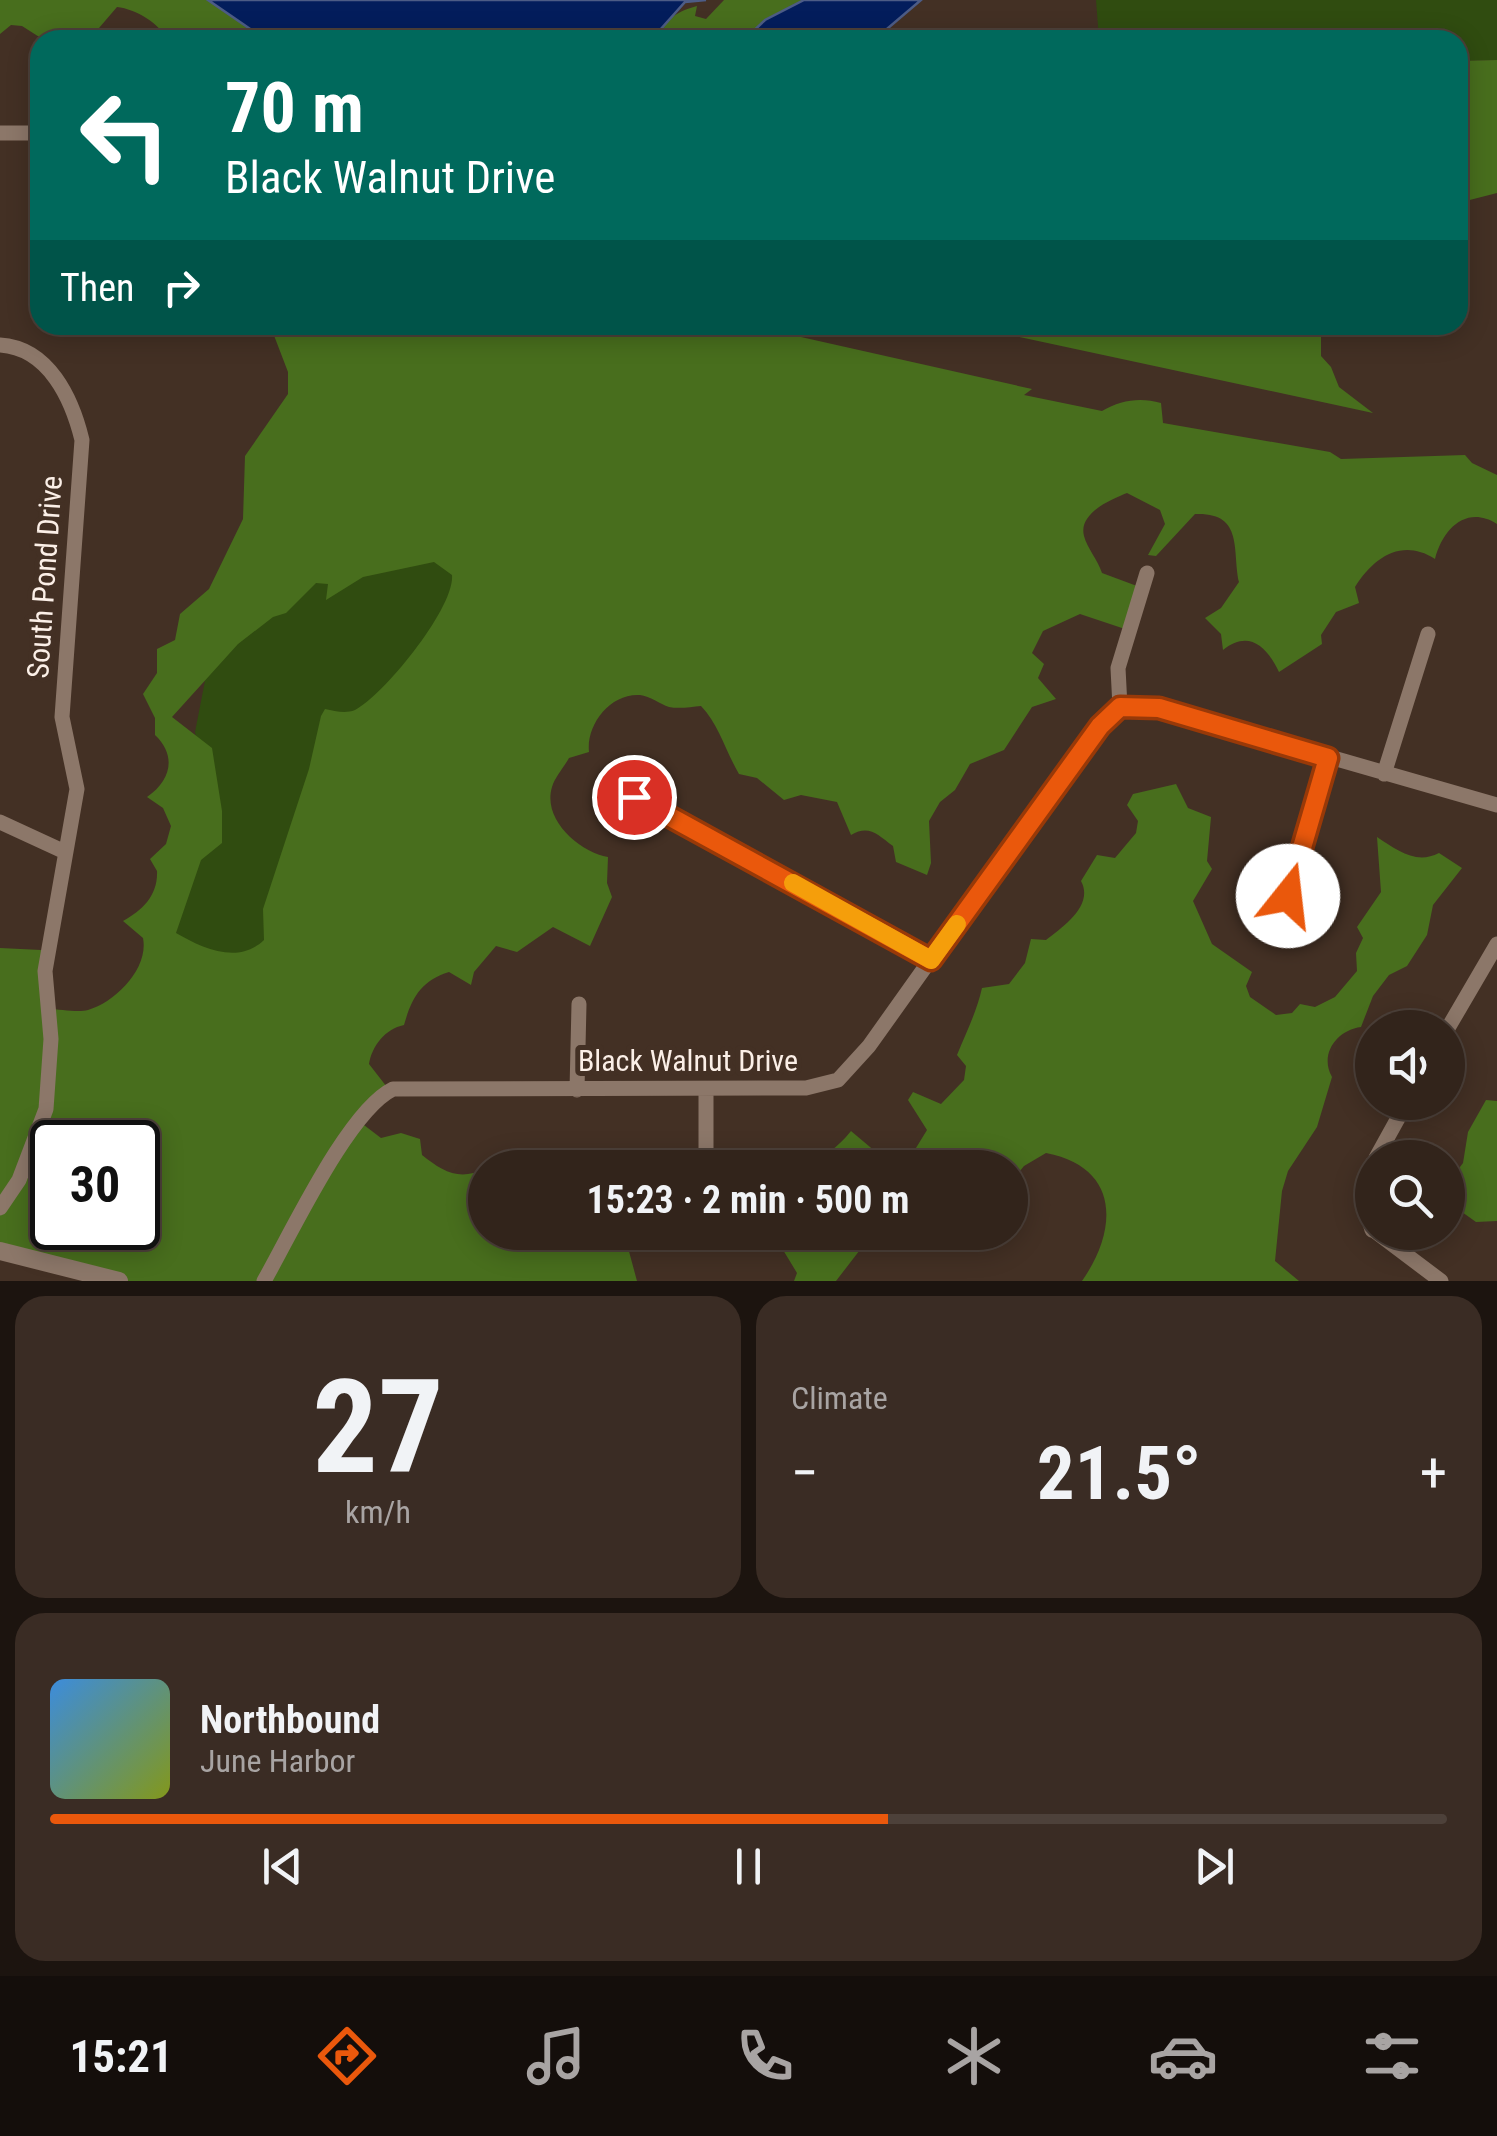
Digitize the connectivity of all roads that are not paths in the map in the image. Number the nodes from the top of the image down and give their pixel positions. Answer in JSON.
{"nodes":[{"id":1,"x":0,"y":132,"type":"edge"},
{"id":2,"x":30,"y":132,"type":"edge"},
{"id":3,"x":0,"y":345,"type":"edge"},
{"id":4,"x":1147,"y":574,"type":"dead end"},
{"id":5,"x":1428,"y":634,"type":"dead end"},
{"id":6,"x":1120,"y":707,"type":"junction"},
{"id":7,"x":1328,"y":758,"type":"junction"},
{"id":8,"x":1384,"y":774,"type":"junction"},
{"id":9,"x":634,"y":797,"type":"dead end"},
{"id":10,"x":1497,"y":805,"type":"edge"},
{"id":11,"x":0,"y":822,"type":"edge"},
{"id":12,"x":65,"y":852,"type":"junction"},
{"id":13,"x":1288,"y":896,"type":"dead end"},
{"id":14,"x":1497,"y":944,"type":"edge"},
{"id":15,"x":931,"y":960,"type":"junction"},
{"id":16,"x":578,"y":1004,"type":"dead end"},
{"id":17,"x":1458,"y":1010,"type":"edge"},
{"id":18,"x":578,"y":1090,"type":"junction"},
{"id":19,"x":706,"y":1090,"type":"junction"},
{"id":20,"x":706,"y":1150,"type":"edge"},
{"id":21,"x":0,"y":1208,"type":"edge"},
{"id":22,"x":0,"y":1250,"type":"edge"},
{"id":23,"x":1399,"y":1250,"type":"edge"},
{"id":24,"x":119,"y":1281,"type":"edge"},
{"id":25,"x":264,"y":1281,"type":"edge"},
{"id":26,"x":1440,"y":1281,"type":"edge"}],
"edges":[{"from":1,"to":2,"type":"street"},
{"from":3,"to":12,"type":"street","name":"South Pond Drive"},
{"from":4,"to":6,"type":"street"},
{"from":5,"to":8,"type":"street"},
{"from":6,"to":7,"type":"street"},
{"from":6,"to":15,"type":"street","name":"Black Walnut Drive"},
{"from":7,"to":8,"type":"street"},
{"from":7,"to":13,"type":"street"},
{"from":8,"to":10,"type":"street"},
{"from":9,"to":15,"type":"street"},
{"from":11,"to":12,"type":"street"},
{"from":12,"to":21,"type":"street","name":"South Pond Drive"},
{"from":14,"to":17,"type":"street"},
{"from":15,"to":19,"type":"street","name":"Black Walnut Drive"},
{"from":16,"to":18,"type":"street"},
{"from":18,"to":19,"type":"street","name":"Black Walnut Drive"},
{"from":18,"to":25,"type":"street","name":"Black Walnut Drive"},
{"from":19,"to":20,"type":"street"},
{"from":22,"to":24,"type":"street"},
{"from":23,"to":26,"type":"street"}]}
